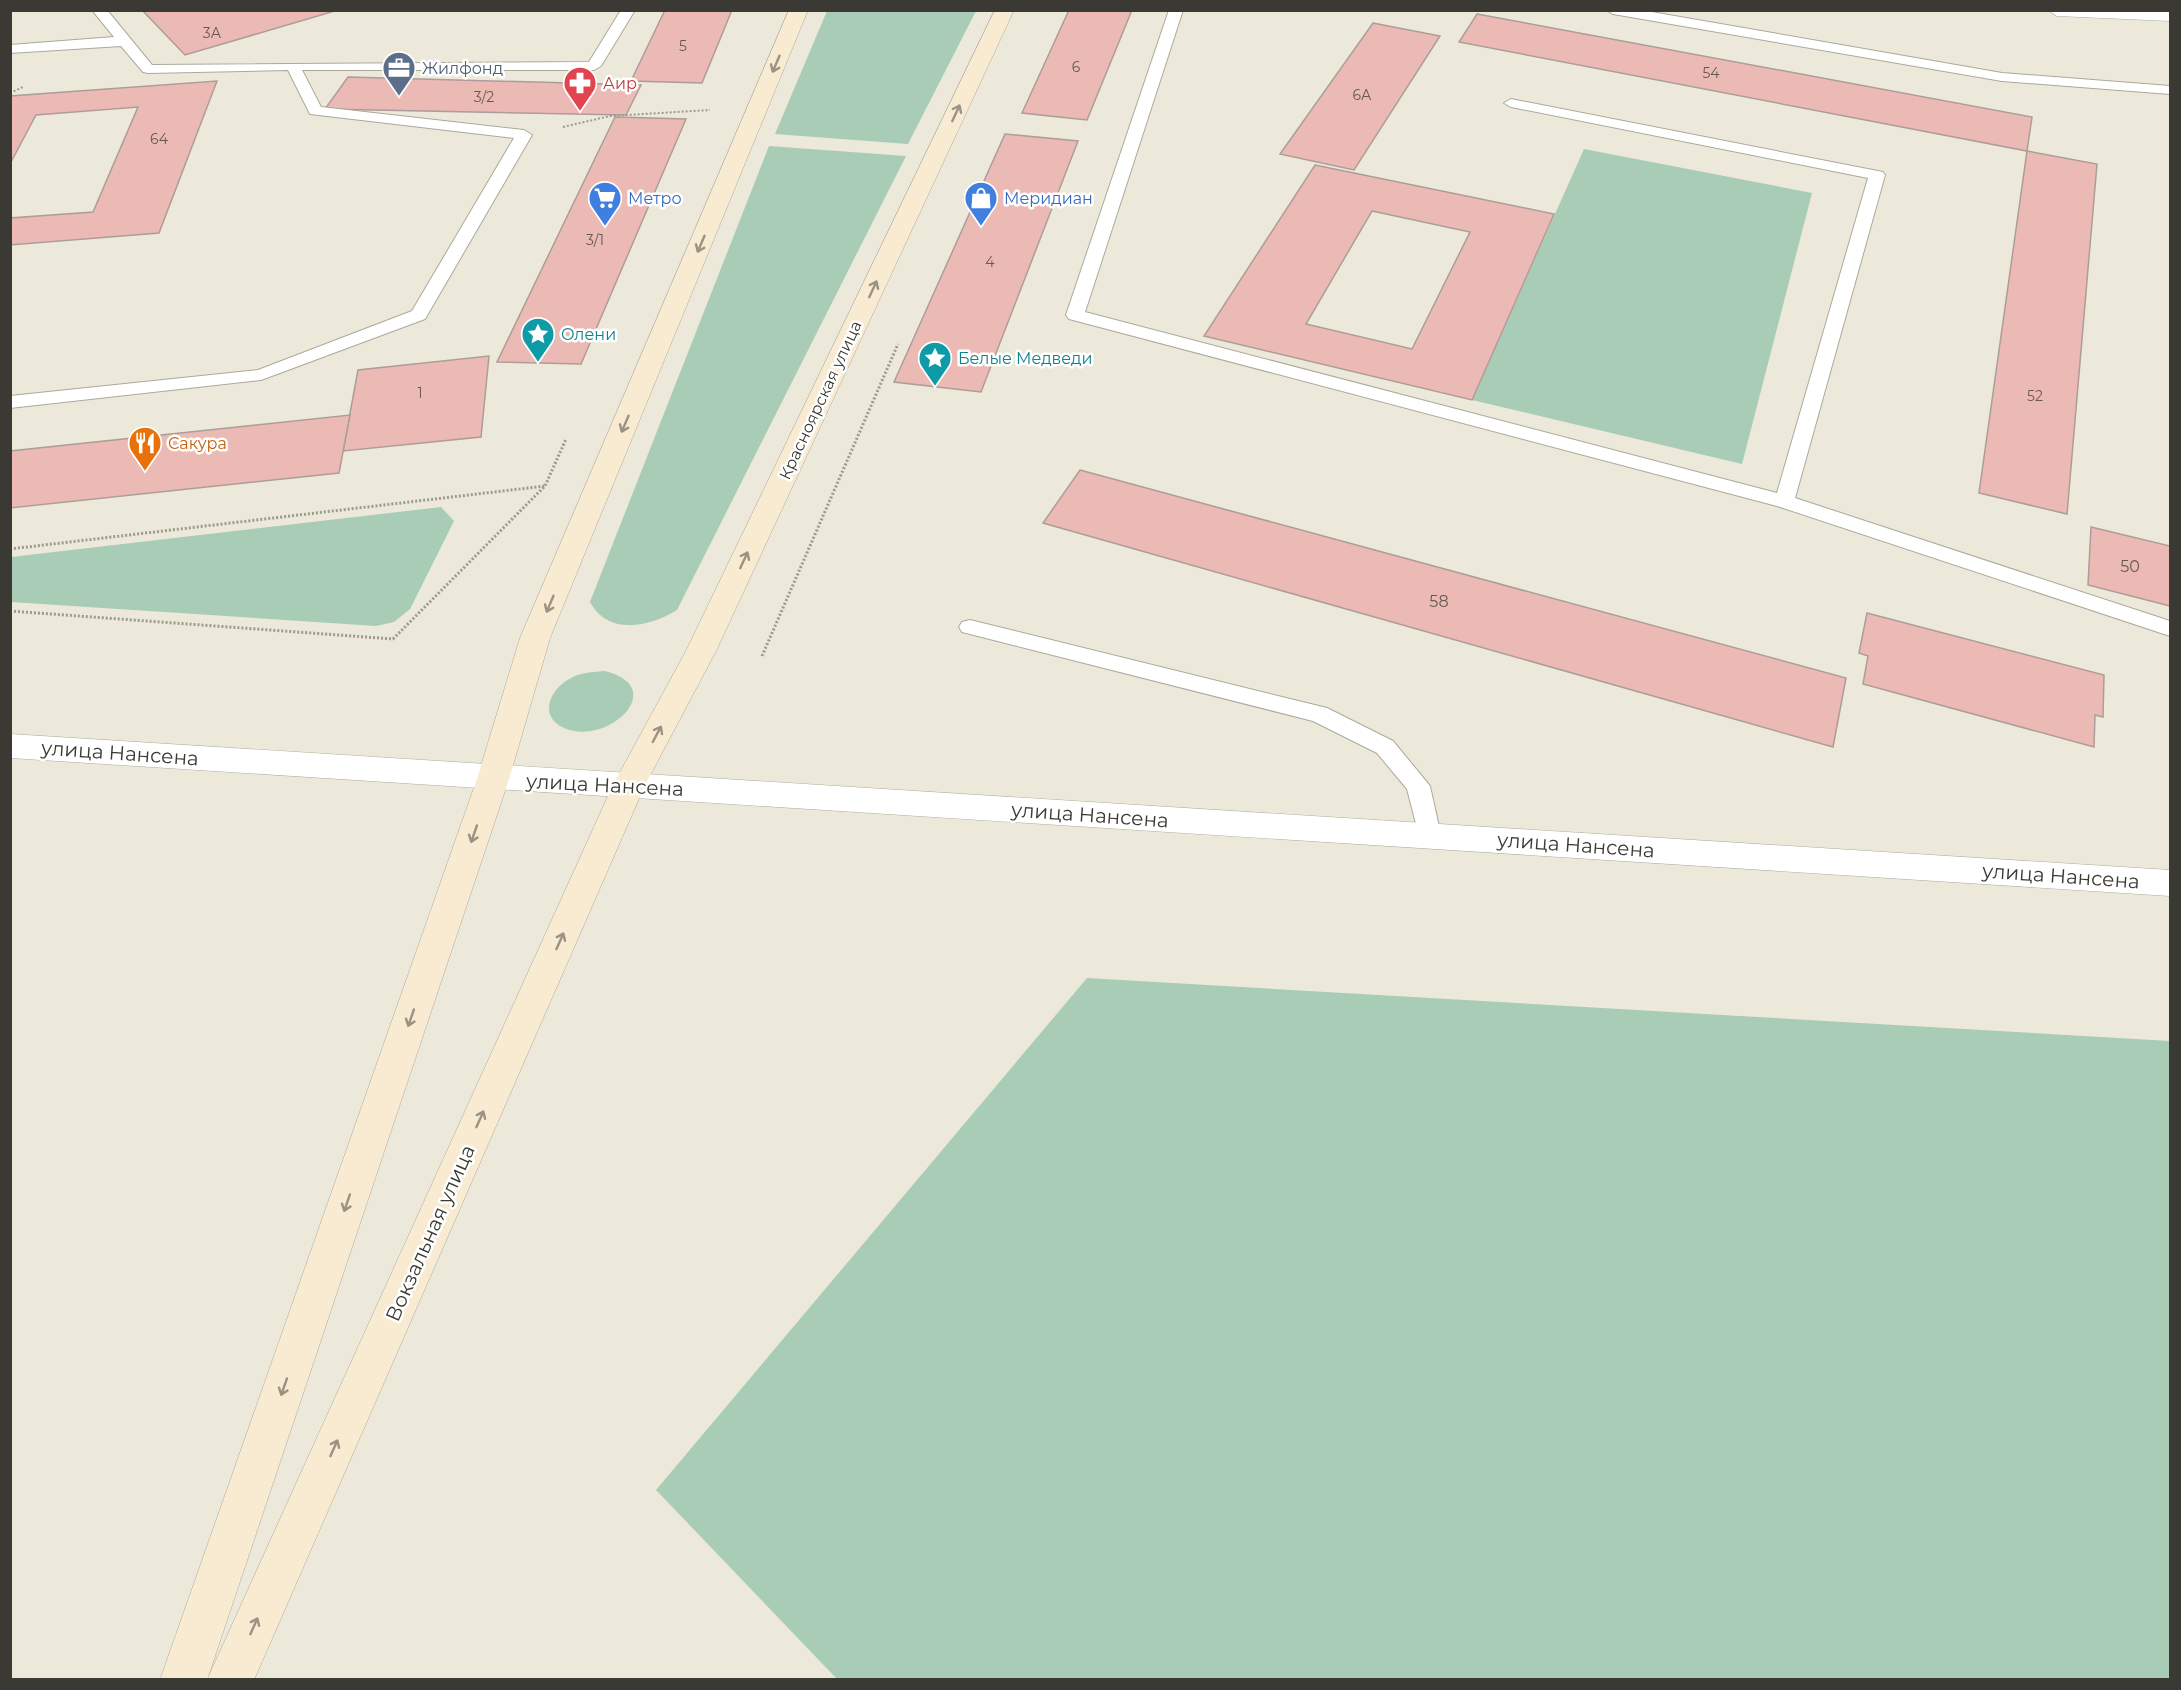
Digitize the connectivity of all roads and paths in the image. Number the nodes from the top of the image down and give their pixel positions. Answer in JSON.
{"nodes":[{"id":1,"x":99,"y":10,"type":"edge"},
{"id":2,"x":628,"y":10,"type":"edge"},
{"id":3,"x":799,"y":10,"type":"edge"},
{"id":4,"x":1005,"y":10,"type":"edge"},
{"id":5,"x":1176,"y":10,"type":"edge"},
{"id":6,"x":1613,"y":10,"type":"edge"},
{"id":7,"x":2057,"y":10,"type":"edge"},
{"id":8,"x":2170,"y":15,"type":"edge"},
{"id":9,"x":125,"y":41,"type":"junction"},
{"id":10,"x":10,"y":49,"type":"edge"},
{"id":11,"x":293,"y":66,"type":"junction"},
{"id":12,"x":2170,"y":90,"type":"edge"},
{"id":13,"x":1510,"y":103,"type":"dead end"},
{"id":14,"x":712,"y":110,"type":"dead end"},
{"id":15,"x":524,"y":135,"type":"junction"},
{"id":16,"x":10,"y":402,"type":"edge"},
{"id":17,"x":1784,"y":501,"type":"junction"},
{"id":18,"x":10,"y":549,"type":"edge"},
{"id":19,"x":10,"y":611,"type":"edge"},
{"id":20,"x":970,"y":627,"type":"dead end"},
{"id":21,"x":2170,"y":629,"type":"edge"},
{"id":22,"x":10,"y":746,"type":"edge"},
{"id":23,"x":493,"y":778,"type":"junction"},
{"id":24,"x":629,"y":785,"type":"junction"},
{"id":25,"x":1429,"y":836,"type":"junction"},
{"id":26,"x":2170,"y":883,"type":"edge"},
{"id":27,"x":183,"y":1680,"type":"edge"},
{"id":28,"x":230,"y":1680,"type":"edge"}],
"edges":[{"from":1,"to":9,"type":"lane"},
{"from":2,"to":11,"type":"lane"},
{"from":3,"to":23,"type":"main road","one_way":true},
{"from":24,"to":4,"type":"main road","name":"Красноярская улица","one_way":true},
{"from":5,"to":17,"type":"lane"},
{"from":6,"to":12,"type":"lane"},
{"from":7,"to":8,"type":"street"},
{"from":9,"to":10,"type":"lane"},
{"from":9,"to":11,"type":"lane"},
{"from":11,"to":15,"type":"lane"},
{"from":13,"to":17,"type":"lane"},
{"from":14,"to":15,"type":"path"},
{"from":15,"to":16,"type":"lane"},
{"from":17,"to":21,"type":"lane"},
{"from":18,"to":19,"type":"path"},
{"from":20,"to":25,"type":"lane"},
{"from":22,"to":23,"type":"street","name":"улица Нансена"},
{"from":23,"to":24,"type":"street","name":"улица Нансена"},
{"from":23,"to":27,"type":"main road","one_way":true},
{"from":24,"to":25,"type":"street","name":"улица Нансена"},
{"from":28,"to":24,"type":"main road","name":"Вокзальная улица","one_way":true},
{"from":25,"to":26,"type":"street","name":"улица Нансена"}]}
